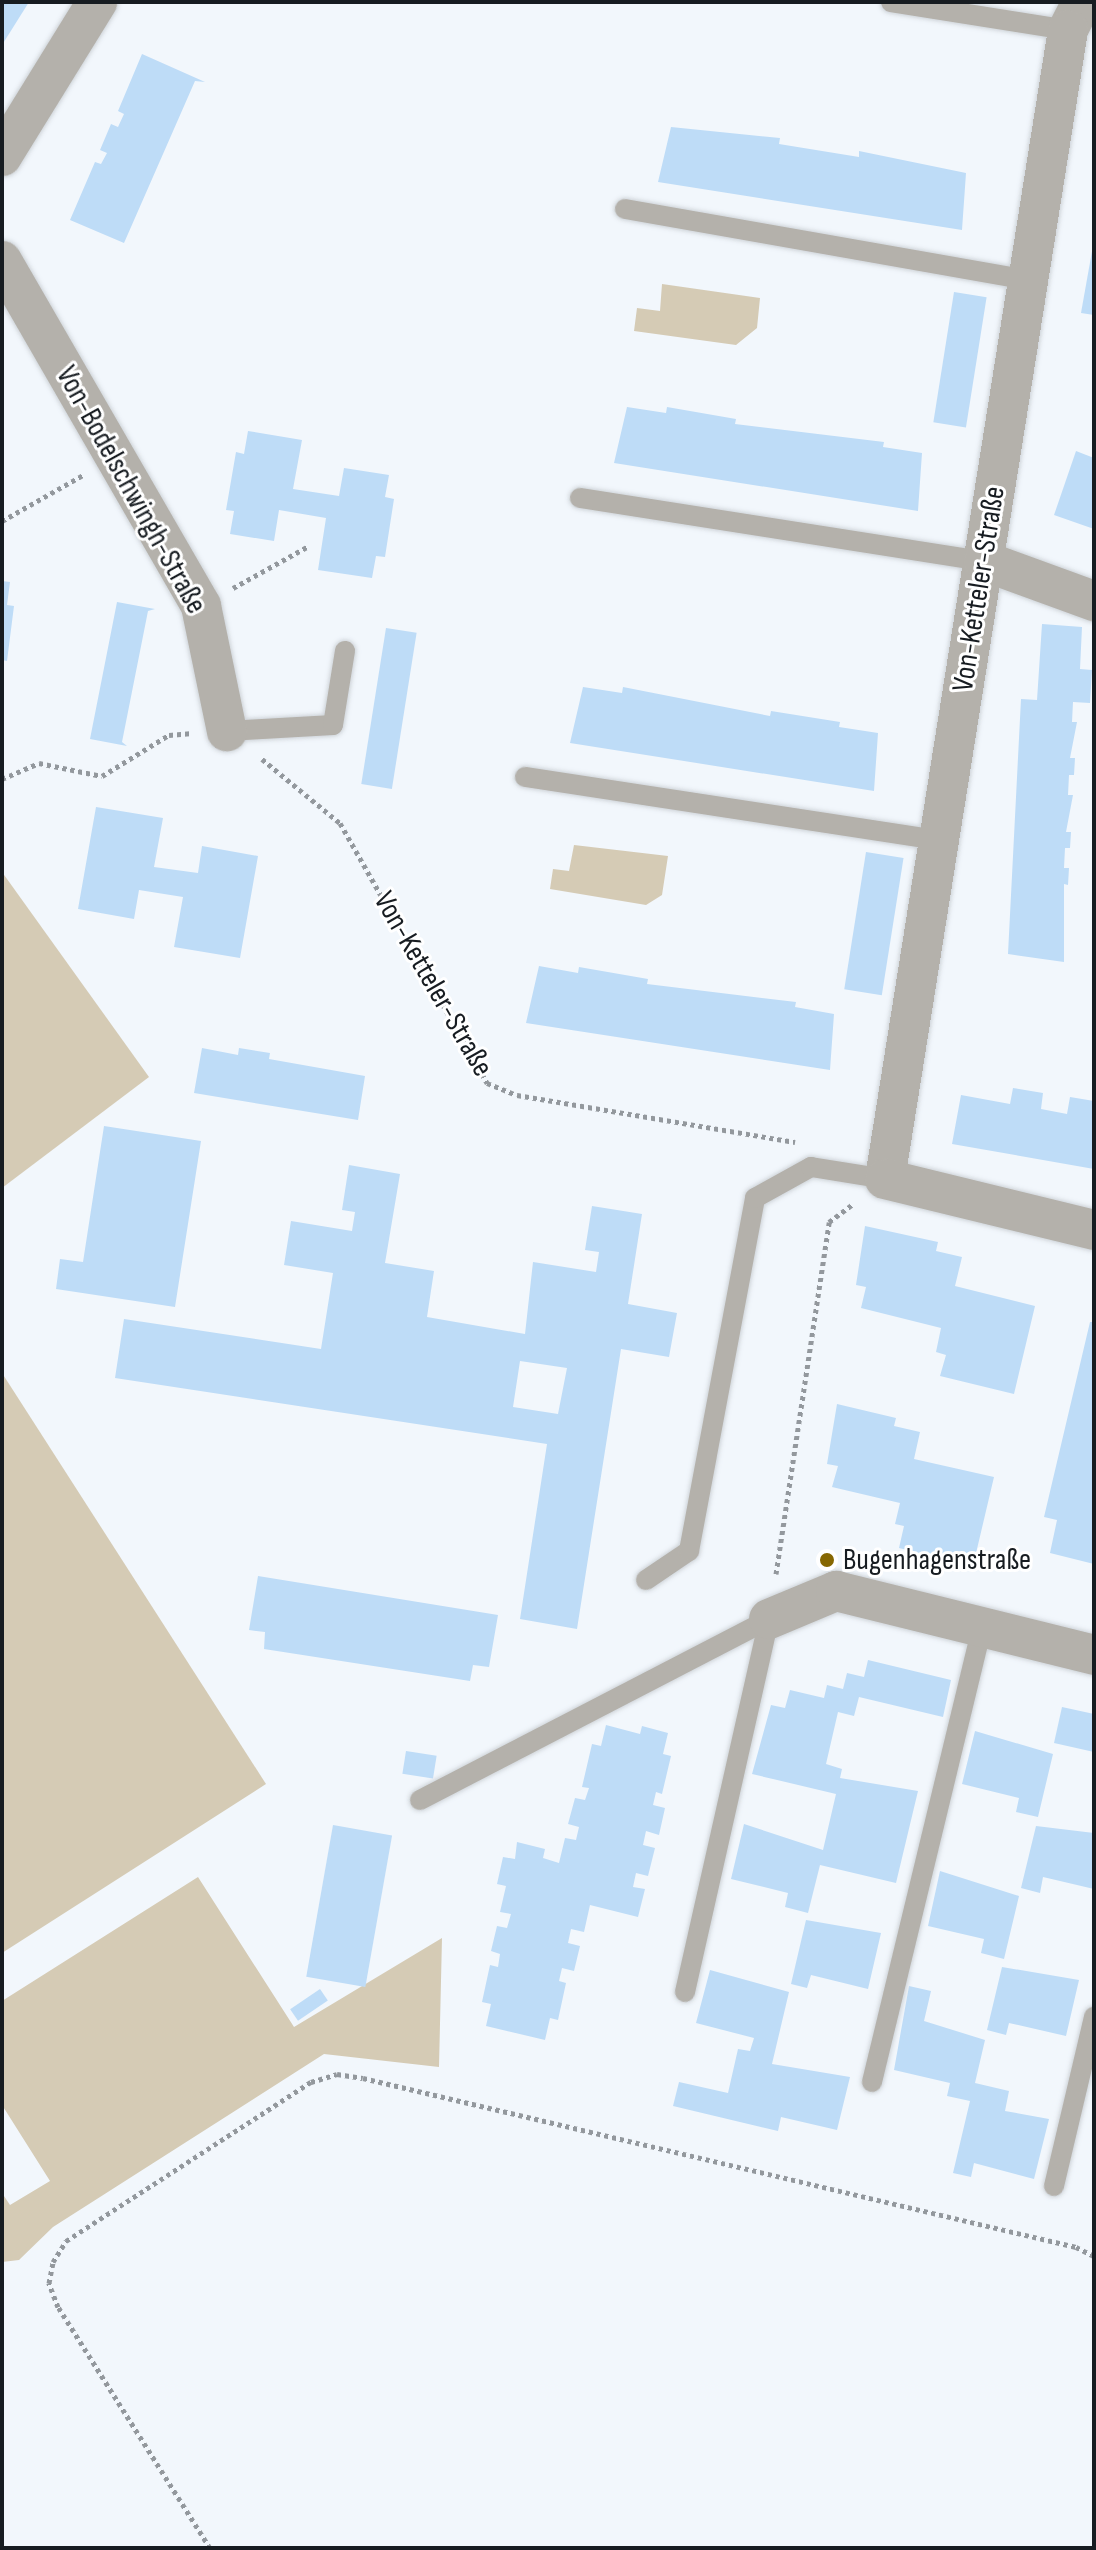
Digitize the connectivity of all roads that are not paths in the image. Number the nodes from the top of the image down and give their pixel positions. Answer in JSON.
{"nodes":[{"id":1,"x":97,"y":2,"type":"edge"},
{"id":2,"x":891,"y":2,"type":"edge"},
{"id":3,"x":1075,"y":16,"type":"edge"},
{"id":4,"x":2,"y":156,"type":"edge"},
{"id":5,"x":625,"y":209,"type":"dead end"},
{"id":6,"x":2,"y":261,"type":"edge"},
{"id":7,"x":1029,"y":280,"type":"junction"},
{"id":8,"x":580,"y":498,"type":"dead end"},
{"id":9,"x":984,"y":561,"type":"junction"},
{"id":10,"x":1094,"y":601,"type":"edge"},
{"id":11,"x":345,"y":651,"type":"dead end"},
{"id":12,"x":227,"y":731,"type":"joint"},
{"id":13,"x":525,"y":777,"type":"dead end"},
{"id":14,"x":938,"y":840,"type":"junction"},
{"id":15,"x":885,"y":1179,"type":"junction"},
{"id":16,"x":1094,"y":1230,"type":"edge"},
{"id":17,"x":646,"y":1580,"type":"dead end"},
{"id":18,"x":769,"y":1619,"type":"junction"},
{"id":19,"x":982,"y":1628,"type":"junction"},
{"id":20,"x":1094,"y":1655,"type":"edge"},
{"id":21,"x":420,"y":1800,"type":"dead end"},
{"id":22,"x":685,"y":1992,"type":"dead end"},
{"id":23,"x":1094,"y":2017,"type":"edge"},
{"id":24,"x":872,"y":2082,"type":"dead end"},
{"id":25,"x":1054,"y":2186,"type":"dead end"}],
"edges":[{"from":1,"to":4,"type":"street"},
{"from":2,"to":3,"type":"lane"},
{"from":3,"to":7,"type":"street","name":"Von-Ketteler-Straße"},
{"from":5,"to":7,"type":"lane"},
{"from":6,"to":12,"type":"street","name":"Von-Bodelschwingh-Straße"},
{"from":7,"to":9,"type":"street","name":"Von-Ketteler-Straße"},
{"from":8,"to":9,"type":"lane"},
{"from":9,"to":10,"type":"street"},
{"from":9,"to":14,"type":"street","name":"Von-Ketteler-Straße"},
{"from":11,"to":12,"type":"lane"},
{"from":13,"to":14,"type":"lane"},
{"from":14,"to":15,"type":"street","name":"Von-Ketteler-Straße"},
{"from":15,"to":16,"type":"street"},
{"from":15,"to":17,"type":"lane"},
{"from":18,"to":19,"type":"street"},
{"from":18,"to":21,"type":"lane"},
{"from":18,"to":22,"type":"lane"},
{"from":19,"to":20,"type":"street"},
{"from":19,"to":24,"type":"lane"},
{"from":23,"to":25,"type":"lane"}]}
